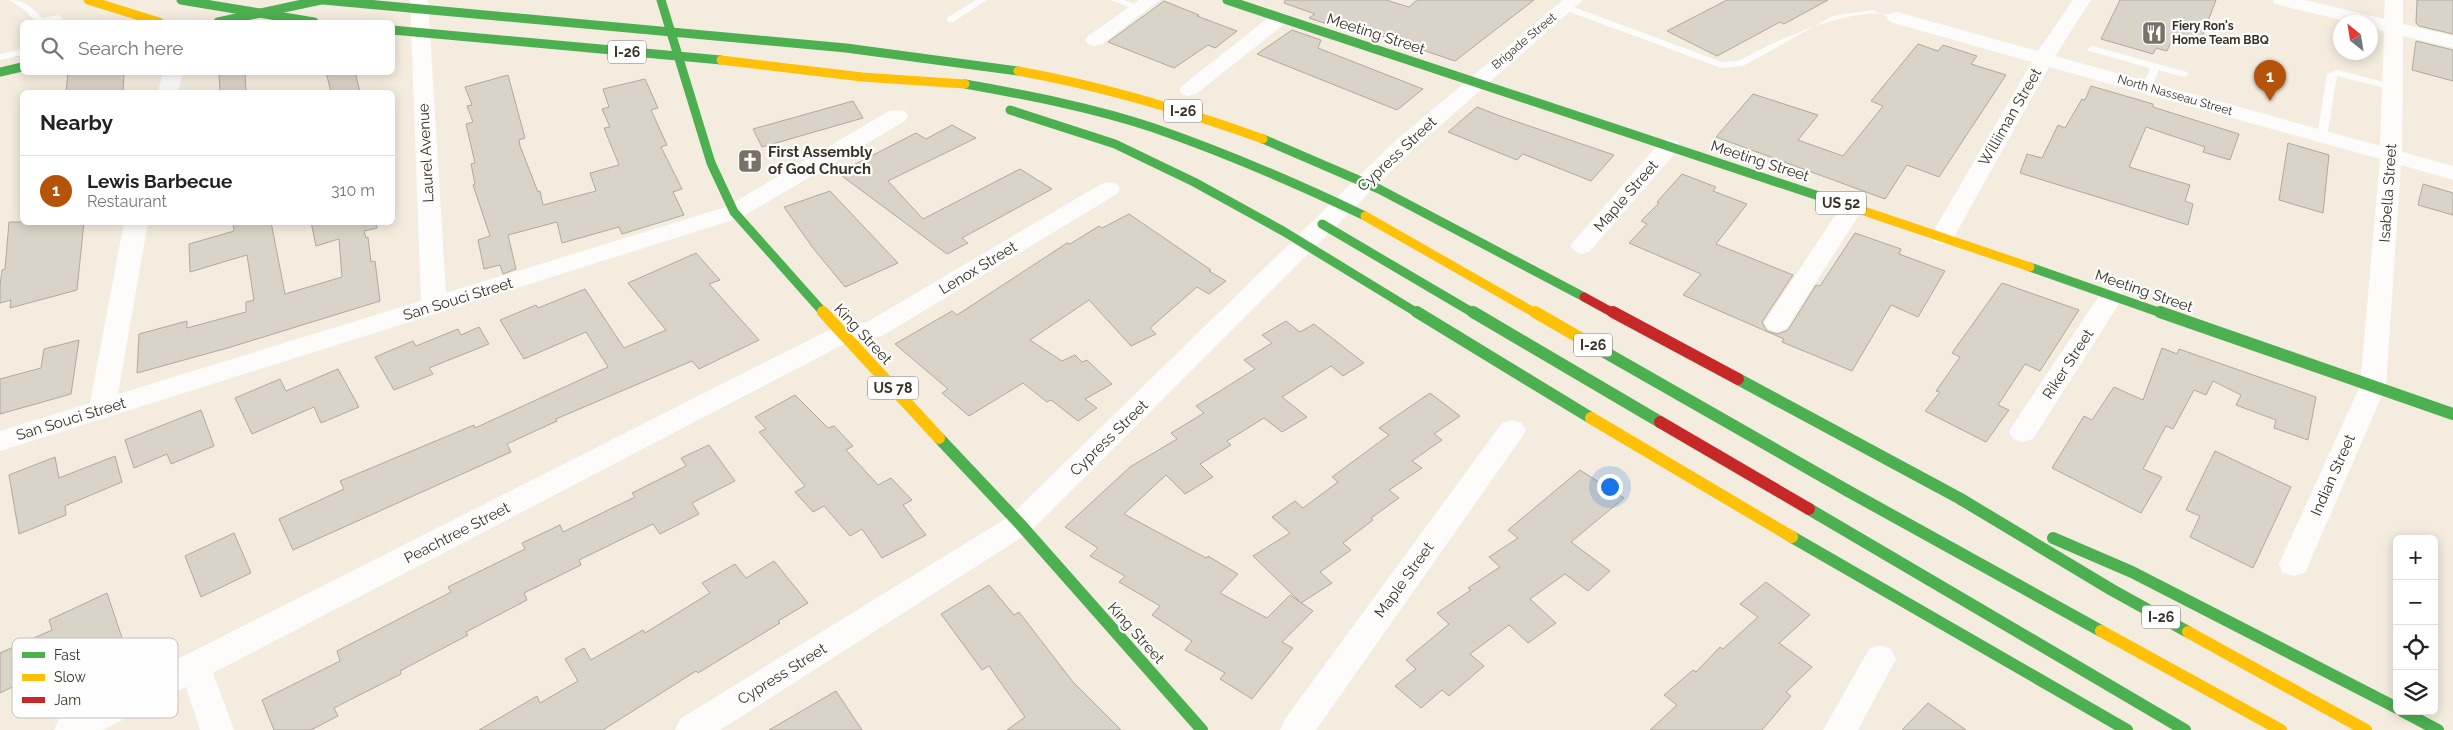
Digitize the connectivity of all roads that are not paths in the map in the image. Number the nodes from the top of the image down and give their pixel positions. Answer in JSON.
{"nodes":[{"id":1,"x":14,"y":0,"type":"edge"},
{"id":2,"x":88,"y":0,"type":"edge"},
{"id":3,"x":181,"y":0,"type":"edge"},
{"id":4,"x":322,"y":0,"type":"edge"},
{"id":5,"x":419,"y":0,"type":"edge"},
{"id":6,"x":661,"y":0,"type":"edge"},
{"id":7,"x":982,"y":0,"type":"edge"},
{"id":8,"x":1115,"y":0,"type":"edge"},
{"id":9,"x":1226,"y":0,"type":"edge"},
{"id":10,"x":1883,"y":0,"type":"edge"},
{"id":11,"x":2082,"y":0,"type":"edge"},
{"id":12,"x":2282,"y":0,"type":"edge"},
{"id":13,"x":2394,"y":0,"type":"edge"},
{"id":14,"x":1145,"y":4,"type":"edge"},
{"id":15,"x":1569,"y":4,"type":"edge"},
{"id":16,"x":1874,"y":7,"type":"junction"},
{"id":17,"x":123,"y":18,"type":"edge"},
{"id":18,"x":1280,"y":18,"type":"junction"},
{"id":19,"x":1897,"y":18,"type":"joint"},
{"id":20,"x":37,"y":20,"type":"edge"},
{"id":21,"x":140,"y":20,"type":"edge"},
{"id":22,"x":227,"y":20,"type":"edge"},
{"id":23,"x":302,"y":20,"type":"edge"},
{"id":24,"x":950,"y":20,"type":"dead end"},
{"id":25,"x":2394,"y":28,"type":"junction"},
{"id":26,"x":395,"y":30,"type":"edge"},
{"id":27,"x":1095,"y":40,"type":"dead end"},
{"id":28,"x":2453,"y":42,"type":"edge"},
{"id":29,"x":2092,"y":49,"type":"dead end"},
{"id":30,"x":20,"y":52,"type":"edge"},
{"id":31,"x":0,"y":57,"type":"edge"},
{"id":32,"x":2044,"y":58,"type":"junction"},
{"id":33,"x":2155,"y":66,"type":"junction"},
{"id":34,"x":20,"y":67,"type":"edge"},
{"id":35,"x":0,"y":72,"type":"edge"},
{"id":36,"x":2184,"y":74,"type":"dead end"},
{"id":37,"x":172,"y":75,"type":"edge"},
{"id":38,"x":862,"y":77,"type":"junction"},
{"id":39,"x":1475,"y":83,"type":"junction"},
{"id":40,"x":2393,"y":86,"type":"junction"},
{"id":41,"x":2148,"y":87,"type":"junction"},
{"id":42,"x":168,"y":90,"type":"edge"},
{"id":43,"x":1189,"y":90,"type":"dead end"},
{"id":44,"x":954,"y":95,"type":"dead end"},
{"id":45,"x":999,"y":107,"type":"dead end"},
{"id":46,"x":897,"y":116,"type":"dead end"},
{"id":47,"x":2323,"y":129,"type":"junction"},
{"id":48,"x":1669,"y":146,"type":"junction"},
{"id":49,"x":2391,"y":156,"type":"junction"},
{"id":50,"x":2453,"y":173,"type":"edge"},
{"id":51,"x":1109,"y":190,"type":"dead end"},
{"id":52,"x":1852,"y":207,"type":"junction"},
{"id":53,"x":734,"y":212,"type":"junction"},
{"id":54,"x":1322,"y":224,"type":"junction"},
{"id":55,"x":135,"y":225,"type":"edge"},
{"id":56,"x":1942,"y":237,"type":"junction"},
{"id":57,"x":1582,"y":246,"type":"dead end"},
{"id":58,"x":2112,"y":296,"type":"junction"},
{"id":59,"x":434,"y":306,"type":"junction"},
{"id":60,"x":1777,"y":323,"type":"dead end"},
{"id":61,"x":842,"y":334,"type":"junction"},
{"id":62,"x":2373,"y":386,"type":"junction"},
{"id":63,"x":102,"y":409,"type":"junction"},
{"id":64,"x":2453,"y":414,"type":"edge"},
{"id":65,"x":1512,"y":430,"type":"dead end"},
{"id":66,"x":2023,"y":432,"type":"dead end"},
{"id":67,"x":0,"y":441,"type":"edge"},
{"id":68,"x":1959,"y":498,"type":"junction"},
{"id":69,"x":1020,"y":524,"type":"junction"},
{"id":70,"x":2294,"y":564,"type":"dead end"},
{"id":71,"x":1880,"y":659,"type":"dead end"},
{"id":72,"x":195,"y":667,"type":"junction"},
{"id":73,"x":178,"y":676,"type":"edge"},
{"id":74,"x":2393,"y":706,"type":"edge"},
{"id":75,"x":2410,"y":715,"type":"edge"},
{"id":76,"x":95,"y":718,"type":"edge"},
{"id":77,"x":71,"y":730,"type":"edge"},
{"id":78,"x":217,"y":730,"type":"edge"},
{"id":79,"x":692,"y":730,"type":"edge"},
{"id":80,"x":1202,"y":730,"type":"edge"},
{"id":81,"x":1296,"y":730,"type":"edge"},
{"id":82,"x":1840,"y":730,"type":"edge"},
{"id":83,"x":2127,"y":730,"type":"edge"},
{"id":84,"x":2185,"y":730,"type":"edge"},
{"id":85,"x":2281,"y":730,"type":"edge"},
{"id":86,"x":2366,"y":730,"type":"edge"},
{"id":87,"x":2438,"y":730,"type":"edge"}],
"edges":[{"from":1,"to":20,"type":"lane"},
{"from":2,"to":17,"type":"main road"},
{"from":3,"to":23,"type":"main road"},
{"from":4,"to":22,"type":"main road"},
{"from":4,"to":68,"type":"main road","number":"I-26"},
{"from":5,"to":59,"type":"street","name":"Laurel Avenue"},
{"from":6,"to":53,"type":"main road","name":"King Street","number":"US 78"},
{"from":7,"to":24,"type":"lane"},
{"from":8,"to":14,"type":"lane"},
{"from":9,"to":18,"type":"main road","name":"Meeting Street","number":"US 52"},
{"from":10,"to":16,"type":"lane"},
{"from":11,"to":32,"type":"street","name":"Williiman Street"},
{"from":12,"to":25,"type":"street"},
{"from":13,"to":25,"type":"street","name":"Isabella Street"},
{"from":14,"to":27,"type":"street"},
{"from":15,"to":16,"type":"lane"},
{"from":15,"to":39,"type":"street","name":"Brigade Street"},
{"from":16,"to":19,"type":"lane"},
{"from":17,"to":21,"type":"main road"},
{"from":18,"to":39,"type":"main road","name":"Meeting Street","number":"US 52"},
{"from":18,"to":43,"type":"street"},
{"from":19,"to":32,"type":"street","name":"North Nasseau Street"},
{"from":25,"to":28,"type":"street"},
{"from":25,"to":40,"type":"street","name":"Isabella Street"},
{"from":26,"to":38,"type":"main road","number":"I-26"},
{"from":29,"to":33,"type":"lane"},
{"from":30,"to":31,"type":"lane"},
{"from":32,"to":41,"type":"street","name":"North Nasseau Street"},
{"from":32,"to":56,"type":"street","name":"Williiman Street"},
{"from":33,"to":36,"type":"lane"},
{"from":33,"to":41,"type":"lane"},
{"from":34,"to":35,"type":"main road"},
{"from":37,"to":42,"type":"street"},
{"from":38,"to":44,"type":"main road"},
{"from":38,"to":85,"type":"main road","number":"I-26"},
{"from":39,"to":48,"type":"main road","name":"Meeting Street","number":"US 52"},
{"from":39,"to":54,"type":"street","name":"Cypress Street"},
{"from":40,"to":47,"type":"lane"},
{"from":40,"to":49,"type":"street","name":"Isabella Street"},
{"from":41,"to":47,"type":"street","name":"North Nasseau Street"},
{"from":45,"to":83,"type":"main road"},
{"from":46,"to":53,"type":"street","name":"San Souci Street"},
{"from":47,"to":49,"type":"street","name":"North Nasseau Street"},
{"from":48,"to":52,"type":"main road","name":"Meeting Street","number":"US 52"},
{"from":48,"to":57,"type":"street","name":"Maple Street"},
{"from":49,"to":50,"type":"street","name":"North Nasseau Street"},
{"from":49,"to":62,"type":"street","name":"Isabella Street"},
{"from":51,"to":61,"type":"street","name":"Lenox Street"},
{"from":52,"to":56,"type":"main road","name":"Meeting Street","number":"US 52"},
{"from":52,"to":60,"type":"street"},
{"from":53,"to":59,"type":"street","name":"San Souci Street"},
{"from":53,"to":61,"type":"main road","name":"King Street","number":"US 78"},
{"from":54,"to":69,"type":"street","name":"Cypress Street"},
{"from":54,"to":84,"type":"main road"},
{"from":55,"to":63,"type":"street"},
{"from":56,"to":58,"type":"main road","name":"Meeting Street","number":"US 52"},
{"from":58,"to":62,"type":"main road","name":"Meeting Street","number":"US 52"},
{"from":58,"to":66,"type":"street","name":"Riker Street"},
{"from":59,"to":63,"type":"street","name":"San Souci Street"},
{"from":61,"to":69,"type":"main road","name":"King Street","number":"US 78"},
{"from":61,"to":72,"type":"street","name":"Peachtree Street"},
{"from":62,"to":64,"type":"main road","name":"Meeting Street","number":"US 52"},
{"from":62,"to":70,"type":"street","name":"Indian Street"},
{"from":63,"to":67,"type":"street","name":"San Souci Street"},
{"from":65,"to":81,"type":"street","name":"Maple Street"},
{"from":68,"to":74,"type":"main road"},
{"from":68,"to":86,"type":"main road","number":"I-26"},
{"from":69,"to":79,"type":"street","name":"Cypress Street"},
{"from":69,"to":80,"type":"main road","name":"King Street","number":"US 78"},
{"from":71,"to":82,"type":"street"},
{"from":72,"to":73,"type":"street","name":"Peachtree Street"},
{"from":72,"to":78,"type":"street"},
{"from":75,"to":87,"type":"main road"},
{"from":76,"to":77,"type":"street","name":"Peachtree Street"}]}
